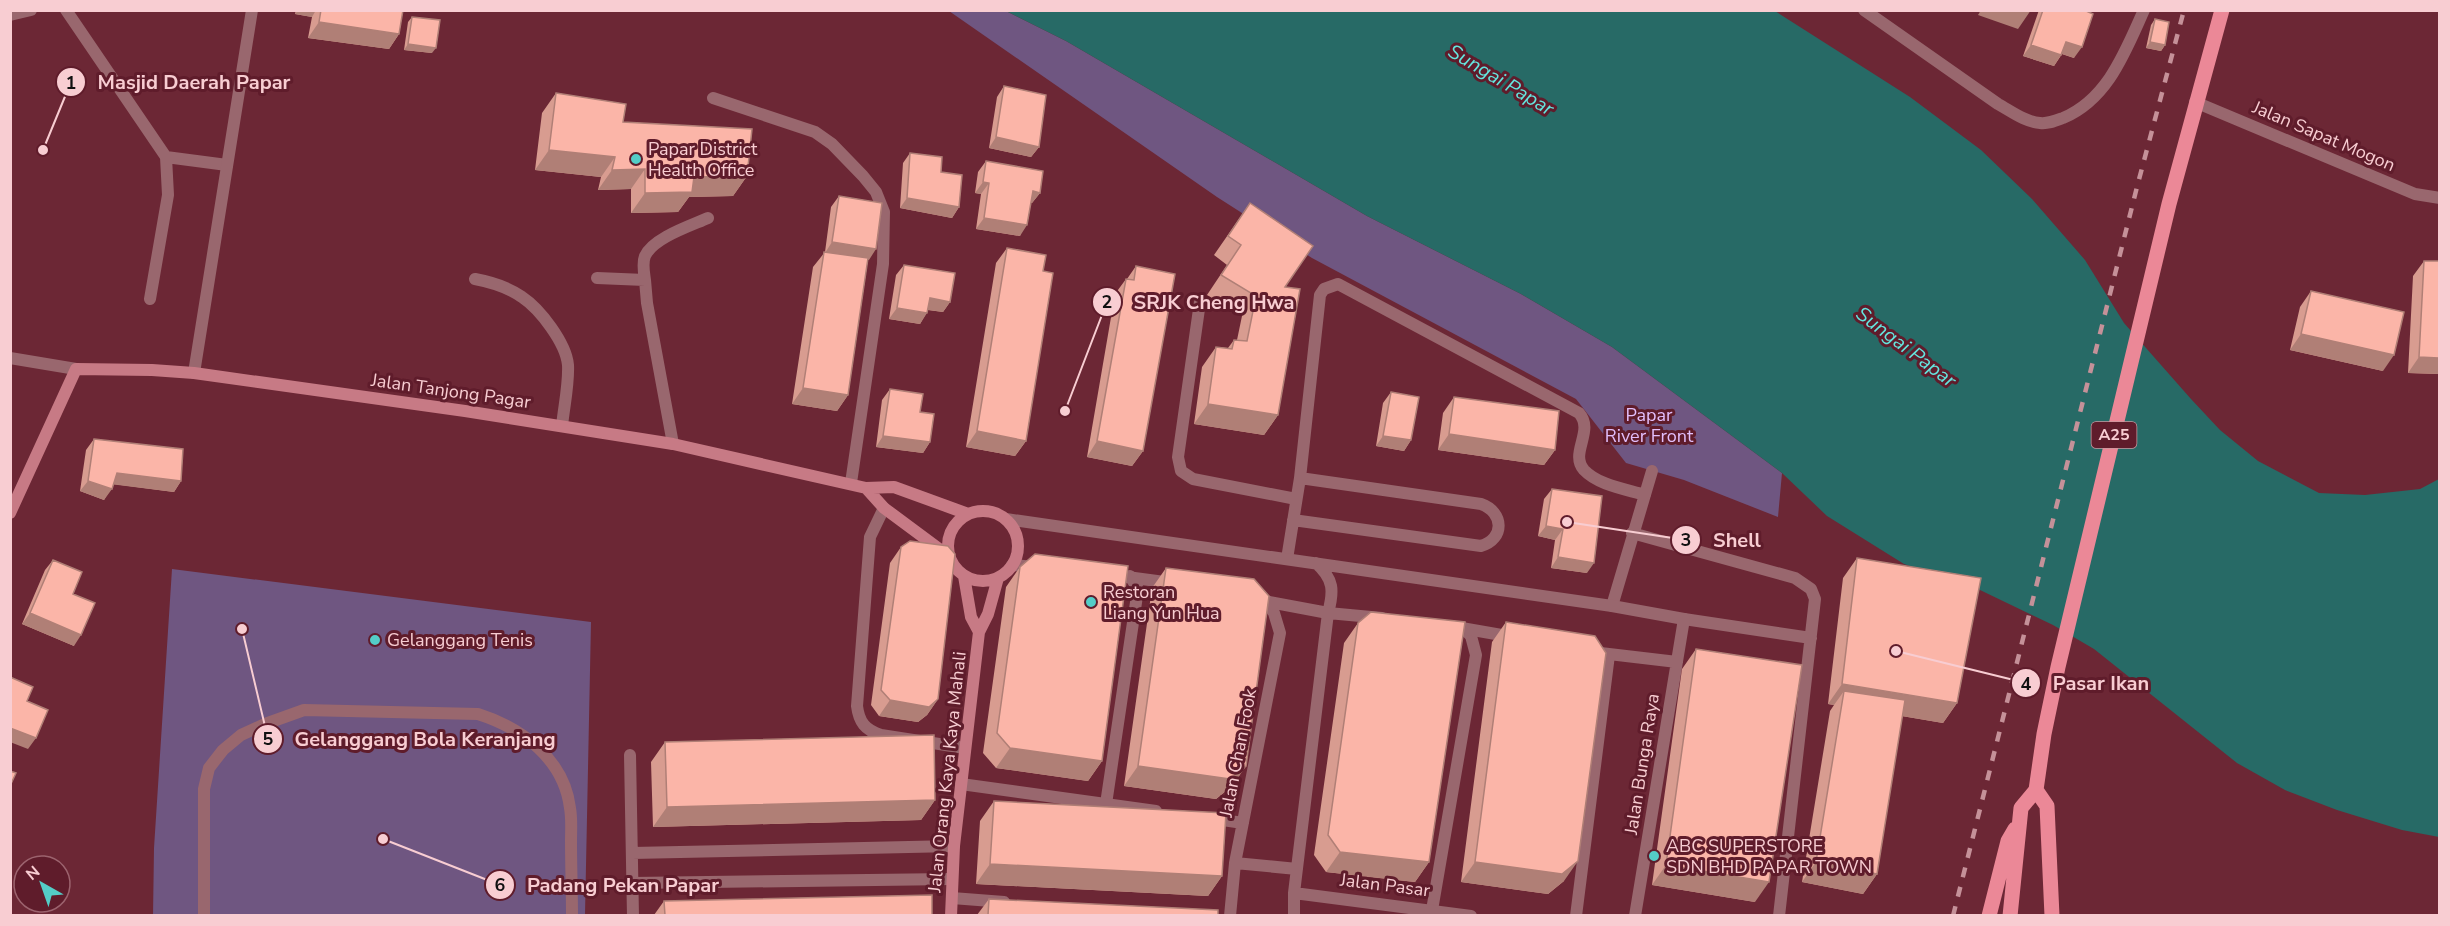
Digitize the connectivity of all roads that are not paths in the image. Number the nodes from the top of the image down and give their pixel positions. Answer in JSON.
{"nodes":[{"id":1,"x":31,"y":10,"type":"edge"},
{"id":2,"x":66,"y":10,"type":"edge"},
{"id":3,"x":252,"y":10,"type":"edge"},
{"id":4,"x":1864,"y":10,"type":"edge"},
{"id":5,"x":2144,"y":10,"type":"edge"},
{"id":6,"x":2222,"y":10,"type":"edge"},
{"id":7,"x":10,"y":15,"type":"edge"},
{"id":8,"x":713,"y":98,"type":"dead end"},
{"id":9,"x":2196,"y":102,"type":"junction"},
{"id":10,"x":166,"y":157,"type":"junction"},
{"id":11,"x":227,"y":165,"type":"junction"},
{"id":12,"x":2439,"y":198,"type":"edge"},
{"id":13,"x":708,"y":218,"type":"dead end"},
{"id":14,"x":597,"y":278,"type":"dead end"},
{"id":15,"x":474,"y":279,"type":"dead end"},
{"id":16,"x":645,"y":280,"type":"junction"},
{"id":17,"x":150,"y":299,"type":"dead end"},
{"id":18,"x":1200,"y":302,"type":"dead end"},
{"id":19,"x":10,"y":358,"type":"edge"},
{"id":20,"x":76,"y":369,"type":"junction"},
{"id":21,"x":194,"y":373,"type":"junction"},
{"id":22,"x":562,"y":426,"type":"junction"},
{"id":23,"x":673,"y":444,"type":"junction"},
{"id":24,"x":1652,"y":471,"type":"dead end"},
{"id":25,"x":1300,"y":478,"type":"junction"},
{"id":26,"x":851,"y":483,"type":"junction"},
{"id":27,"x":866,"y":488,"type":"junction"},
{"id":28,"x":1645,"y":495,"type":"junction"},
{"id":29,"x":1296,"y":499,"type":"junction"},
{"id":30,"x":884,"y":508,"type":"junction"},
{"id":31,"x":10,"y":513,"type":"edge"},
{"id":32,"x":968,"y":514,"type":"junction"},
{"id":33,"x":1006,"y":519,"type":"junction"},
{"id":34,"x":1293,"y":520,"type":"junction"},
{"id":35,"x":1632,"y":533,"type":"junction"},
{"id":36,"x":950,"y":557,"type":"junction"},
{"id":37,"x":1287,"y":559,"type":"junction"},
{"id":38,"x":1316,"y":563,"type":"junction"},
{"id":39,"x":1012,"y":565,"type":"junction"},
{"id":40,"x":1047,"y":568,"type":"edge"},
{"id":41,"x":1095,"y":573,"type":"edge"},
{"id":42,"x":964,"y":576,"type":"junction"},
{"id":43,"x":1130,"y":576,"type":"junction"},
{"id":44,"x":998,"y":578,"type":"junction"},
{"id":45,"x":1185,"y":585,"type":"edge"},
{"id":46,"x":1243,"y":597,"type":"edge"},
{"id":47,"x":1266,"y":601,"type":"junction"},
{"id":48,"x":1612,"y":606,"type":"junction"},
{"id":49,"x":1328,"y":613,"type":"junction"},
{"id":50,"x":1684,"y":619,"type":"junction"},
{"id":51,"x":1395,"y":620,"type":"edge"},
{"id":52,"x":1440,"y":624,"type":"edge"},
{"id":53,"x":1462,"y":627,"type":"junction"},
{"id":54,"x":979,"y":632,"type":"junction"},
{"id":55,"x":1811,"y":638,"type":"junction"},
{"id":56,"x":1530,"y":640,"type":"edge"},
{"id":57,"x":1575,"y":649,"type":"edge"},
{"id":58,"x":1609,"y":655,"type":"junction"},
{"id":59,"x":1683,"y":662,"type":"junction"},
{"id":60,"x":965,"y":748,"type":"junction"},
{"id":61,"x":630,"y":755,"type":"dead end"},
{"id":62,"x":961,"y":784,"type":"junction"},
{"id":63,"x":2036,"y":790,"type":"junction"},
{"id":64,"x":1106,"y":804,"type":"junction"},
{"id":65,"x":1174,"y":813,"type":"edge"},
{"id":66,"x":1197,"y":816,"type":"edge"},
{"id":67,"x":2020,"y":822,"type":"junction"},
{"id":68,"x":1243,"y":823,"type":"junction"},
{"id":69,"x":954,"y":846,"type":"junction"},
{"id":70,"x":632,"y":853,"type":"junction"},
{"id":71,"x":1235,"y":863,"type":"junction"},
{"id":72,"x":1297,"y":869,"type":"junction"},
{"id":73,"x":952,"y":879,"type":"junction"},
{"id":74,"x":632,"y":883,"type":"junction"},
{"id":75,"x":1294,"y":892,"type":"junction"},
{"id":76,"x":952,"y":898,"type":"junction"},
{"id":77,"x":1021,"y":903,"type":"edge"},
{"id":78,"x":1431,"y":912,"type":"edge"},
{"id":79,"x":204,"y":915,"type":"edge"},
{"id":80,"x":572,"y":915,"type":"edge"},
{"id":81,"x":633,"y":915,"type":"edge"},
{"id":82,"x":951,"y":915,"type":"edge"},
{"id":83,"x":1230,"y":915,"type":"edge"},
{"id":84,"x":1294,"y":915,"type":"edge"},
{"id":85,"x":1471,"y":915,"type":"edge"},
{"id":86,"x":1576,"y":915,"type":"edge"},
{"id":87,"x":1635,"y":915,"type":"edge"},
{"id":88,"x":1779,"y":915,"type":"edge"},
{"id":89,"x":1989,"y":915,"type":"edge"},
{"id":90,"x":2010,"y":915,"type":"edge"},
{"id":91,"x":2052,"y":915,"type":"edge"}],
"edges":[{"from":1,"to":7,"type":"street"},
{"from":2,"to":10,"type":"street"},
{"from":3,"to":11,"type":"street"},
{"from":4,"to":5,"type":"street"},
{"from":6,"to":9,"type":"main road","number":"A25"},
{"from":8,"to":26,"type":"street"},
{"from":9,"to":12,"type":"street","name":"Jalan Sapat Mogon"},
{"from":9,"to":63,"type":"main road","number":"A25"},
{"from":10,"to":11,"type":"street"},
{"from":10,"to":17,"type":"street"},
{"from":11,"to":21,"type":"street"},
{"from":13,"to":16,"type":"street"},
{"from":14,"to":16,"type":"street"},
{"from":15,"to":22,"type":"street"},
{"from":16,"to":23,"type":"street"},
{"from":18,"to":29,"type":"street"},
{"from":19,"to":20,"type":"street"},
{"from":20,"to":21,"type":"main road","name":"Jalan Tanjong Pagar"},
{"from":20,"to":31,"type":"main road"},
{"from":21,"to":22,"type":"main road","name":"Jalan Tanjong Pagar"},
{"from":22,"to":23,"type":"main road","name":"Jalan Tanjong Pagar"},
{"from":23,"to":26,"type":"main road","name":"Jalan Tanjong Pagar"},
{"from":24,"to":28,"type":"street"},
{"from":25,"to":28,"type":"street"},
{"from":25,"to":29,"type":"street"},
{"from":25,"to":34,"type":"street"},
{"from":26,"to":27,"type":"main road","name":"Jalan Tanjong Pagar"},
{"from":27,"to":30,"type":"main road"},
{"from":27,"to":32,"type":"main road","name":"Jalan Tanjong Pagar"},
{"from":28,"to":35,"type":"street"},
{"from":29,"to":34,"type":"street"},
{"from":30,"to":36,"type":"main road"},
{"from":30,"to":60,"type":"street"},
{"from":32,"to":33,"type":"main road"},
{"from":32,"to":36,"type":"main road"},
{"from":33,"to":37,"type":"street"},
{"from":33,"to":39,"type":"main road"},
{"from":34,"to":37,"type":"street"},
{"from":35,"to":48,"type":"street"},
{"from":35,"to":55,"type":"street"},
{"from":36,"to":42,"type":"main road"},
{"from":37,"to":38,"type":"street"},
{"from":38,"to":48,"type":"street"},
{"from":38,"to":49,"type":"street"},
{"from":39,"to":40,"type":"street"},
{"from":39,"to":44,"type":"main road"},
{"from":41,"to":43,"type":"street"},
{"from":42,"to":44,"type":"main road"},
{"from":42,"to":54,"type":"main road","name":"Jalan Orang Kaya Kaya Mahali"},
{"from":43,"to":45,"type":"street"},
{"from":43,"to":64,"type":"street"},
{"from":44,"to":54,"type":"main road","name":"Jalan Orang Kaya Kaya Mahali"},
{"from":46,"to":47,"type":"street"},
{"from":47,"to":49,"type":"street"},
{"from":47,"to":68,"type":"street","name":"Jalan Chan Fook"},
{"from":48,"to":50,"type":"street"},
{"from":49,"to":51,"type":"street"},
{"from":49,"to":72,"type":"street"},
{"from":50,"to":55,"type":"street"},
{"from":50,"to":59,"type":"street","name":"Jalan Bunga Raya"},
{"from":52,"to":53,"type":"street"},
{"from":53,"to":56,"type":"street"},
{"from":53,"to":78,"type":"street"},
{"from":54,"to":60,"type":"main road","name":"Jalan Orang Kaya Kaya Mahali"},
{"from":55,"to":88,"type":"street"},
{"from":57,"to":58,"type":"street"},
{"from":58,"to":59,"type":"street"},
{"from":58,"to":86,"type":"street"},
{"from":59,"to":87,"type":"street","name":"Jalan Bunga Raya"},
{"from":60,"to":62,"type":"main road","name":"Jalan Orang Kaya Kaya Mahali"},
{"from":61,"to":70,"type":"street"},
{"from":62,"to":64,"type":"street"},
{"from":62,"to":69,"type":"main road","name":"Jalan Orang Kaya Kaya Mahali"},
{"from":63,"to":67,"type":"main road","number":"A25"},
{"from":63,"to":91,"type":"main road"},
{"from":64,"to":65,"type":"street"},
{"from":66,"to":68,"type":"street"},
{"from":67,"to":89,"type":"main road"},
{"from":67,"to":90,"type":"main road","number":"A25"},
{"from":68,"to":71,"type":"street","name":"Jalan Chan Fook"},
{"from":69,"to":70,"type":"street"},
{"from":69,"to":73,"type":"main road","name":"Jalan Orang Kaya Kaya Mahali"},
{"from":70,"to":74,"type":"street"},
{"from":71,"to":72,"type":"street"},
{"from":71,"to":83,"type":"street","name":"Jalan Chan Fook"},
{"from":72,"to":75,"type":"street"},
{"from":73,"to":74,"type":"street"},
{"from":73,"to":76,"type":"main road","name":"Jalan Orang Kaya Kaya Mahali"},
{"from":74,"to":81,"type":"street"},
{"from":75,"to":78,"type":"street","name":"Jalan Pasar"},
{"from":75,"to":84,"type":"street"},
{"from":76,"to":77,"type":"street"},
{"from":76,"to":82,"type":"main road","name":"Jalan Orang Kaya Kaya Mahali"},
{"from":78,"to":85,"type":"street","name":"Jalan Pasar"},
{"from":79,"to":80,"type":"street"}]}
